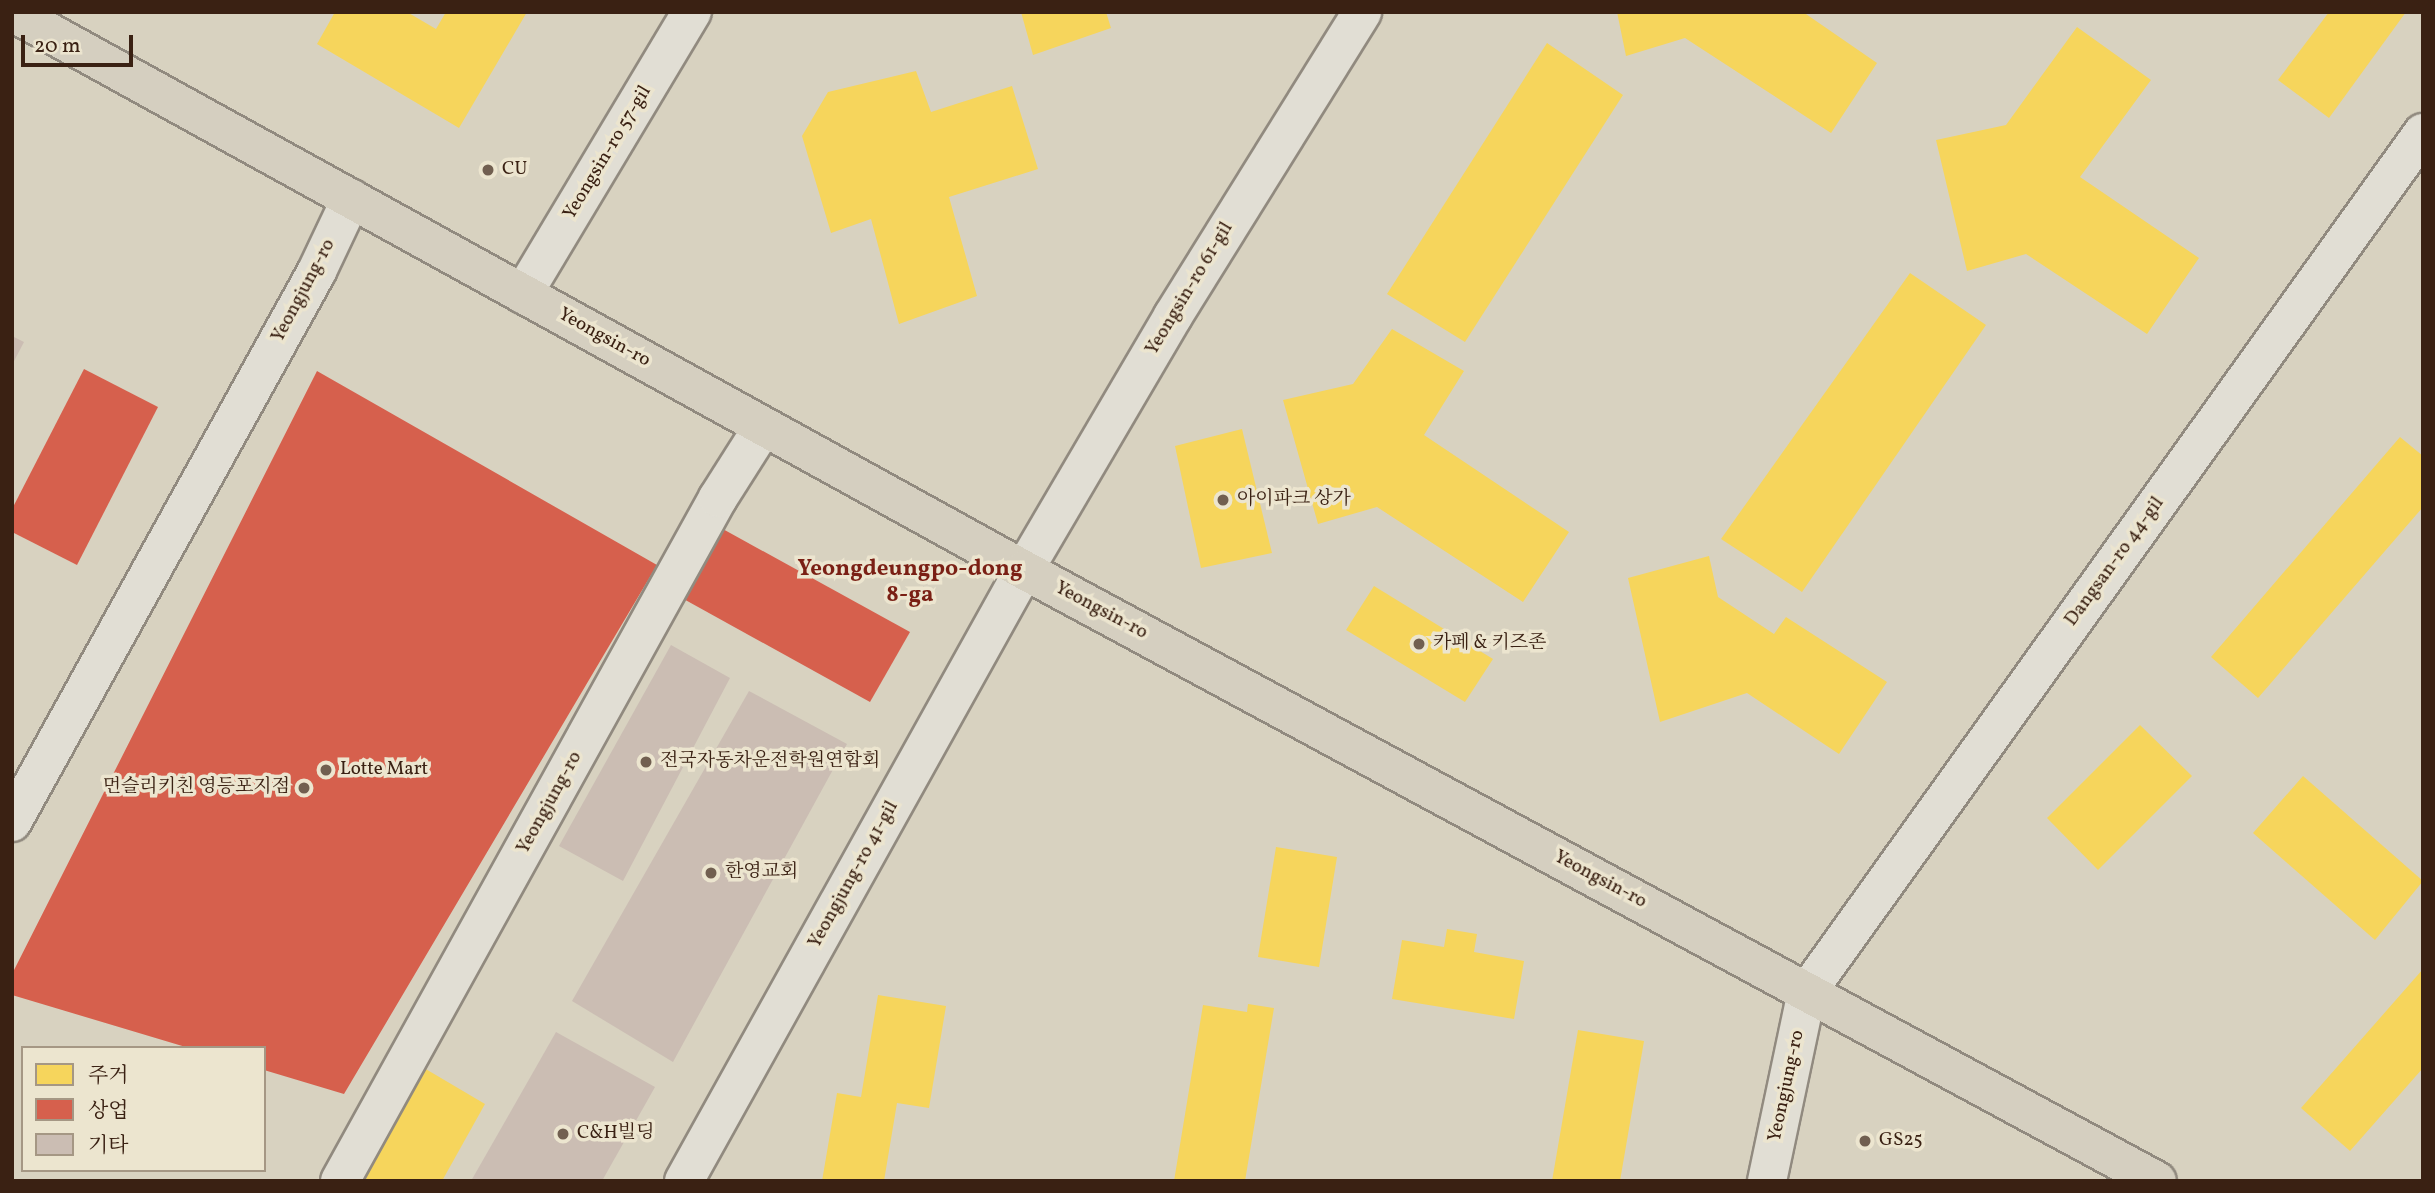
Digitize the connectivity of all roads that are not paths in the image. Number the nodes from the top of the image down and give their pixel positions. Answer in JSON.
{"nodes":[{"id":1,"x":12,"y":12,"type":"edge"},
{"id":2,"x":692,"y":12,"type":"edge"},
{"id":3,"x":1362,"y":12,"type":"edge"},
{"id":4,"x":2423,"y":133,"type":"edge"},
{"id":5,"x":351,"y":199,"type":"junction"},
{"id":6,"x":523,"y":294,"type":"junction"},
{"id":7,"x":763,"y":426,"type":"junction"},
{"id":8,"x":1024,"y":570,"type":"junction"},
{"id":9,"x":12,"y":822,"type":"edge"},
{"id":10,"x":1807,"y":992,"type":"junction"},
{"id":11,"x":340,"y":1181,"type":"edge"},
{"id":12,"x":684,"y":1181,"type":"edge"},
{"id":13,"x":1768,"y":1181,"type":"edge"},
{"id":14,"x":2157,"y":1181,"type":"edge"}],
"edges":[{"from":1,"to":5,"type":"main road","name":"Yeongsin-ro"},
{"from":2,"to":6,"type":"street","name":"Yeongsin-ro 57-gil"},
{"from":3,"to":8,"type":"street","name":"Yeongsin-ro 61-gil"},
{"from":4,"to":10,"type":"street","name":"Dangsan-ro 44-gil"},
{"from":5,"to":6,"type":"main road","name":"Yeongsin-ro"},
{"from":5,"to":9,"type":"street","name":"Yeongjung-ro"},
{"from":6,"to":7,"type":"main road","name":"Yeongsin-ro"},
{"from":7,"to":8,"type":"main road","name":"Yeongsin-ro"},
{"from":7,"to":11,"type":"street","name":"Yeongjung-ro"},
{"from":8,"to":10,"type":"main road","name":"Yeongsin-ro"},
{"from":8,"to":12,"type":"street","name":"Yeongjung-ro 41-gil"},
{"from":10,"to":13,"type":"street","name":"Yeongjung-ro"},
{"from":10,"to":14,"type":"main road","name":"Yeongsin-ro"}]}
